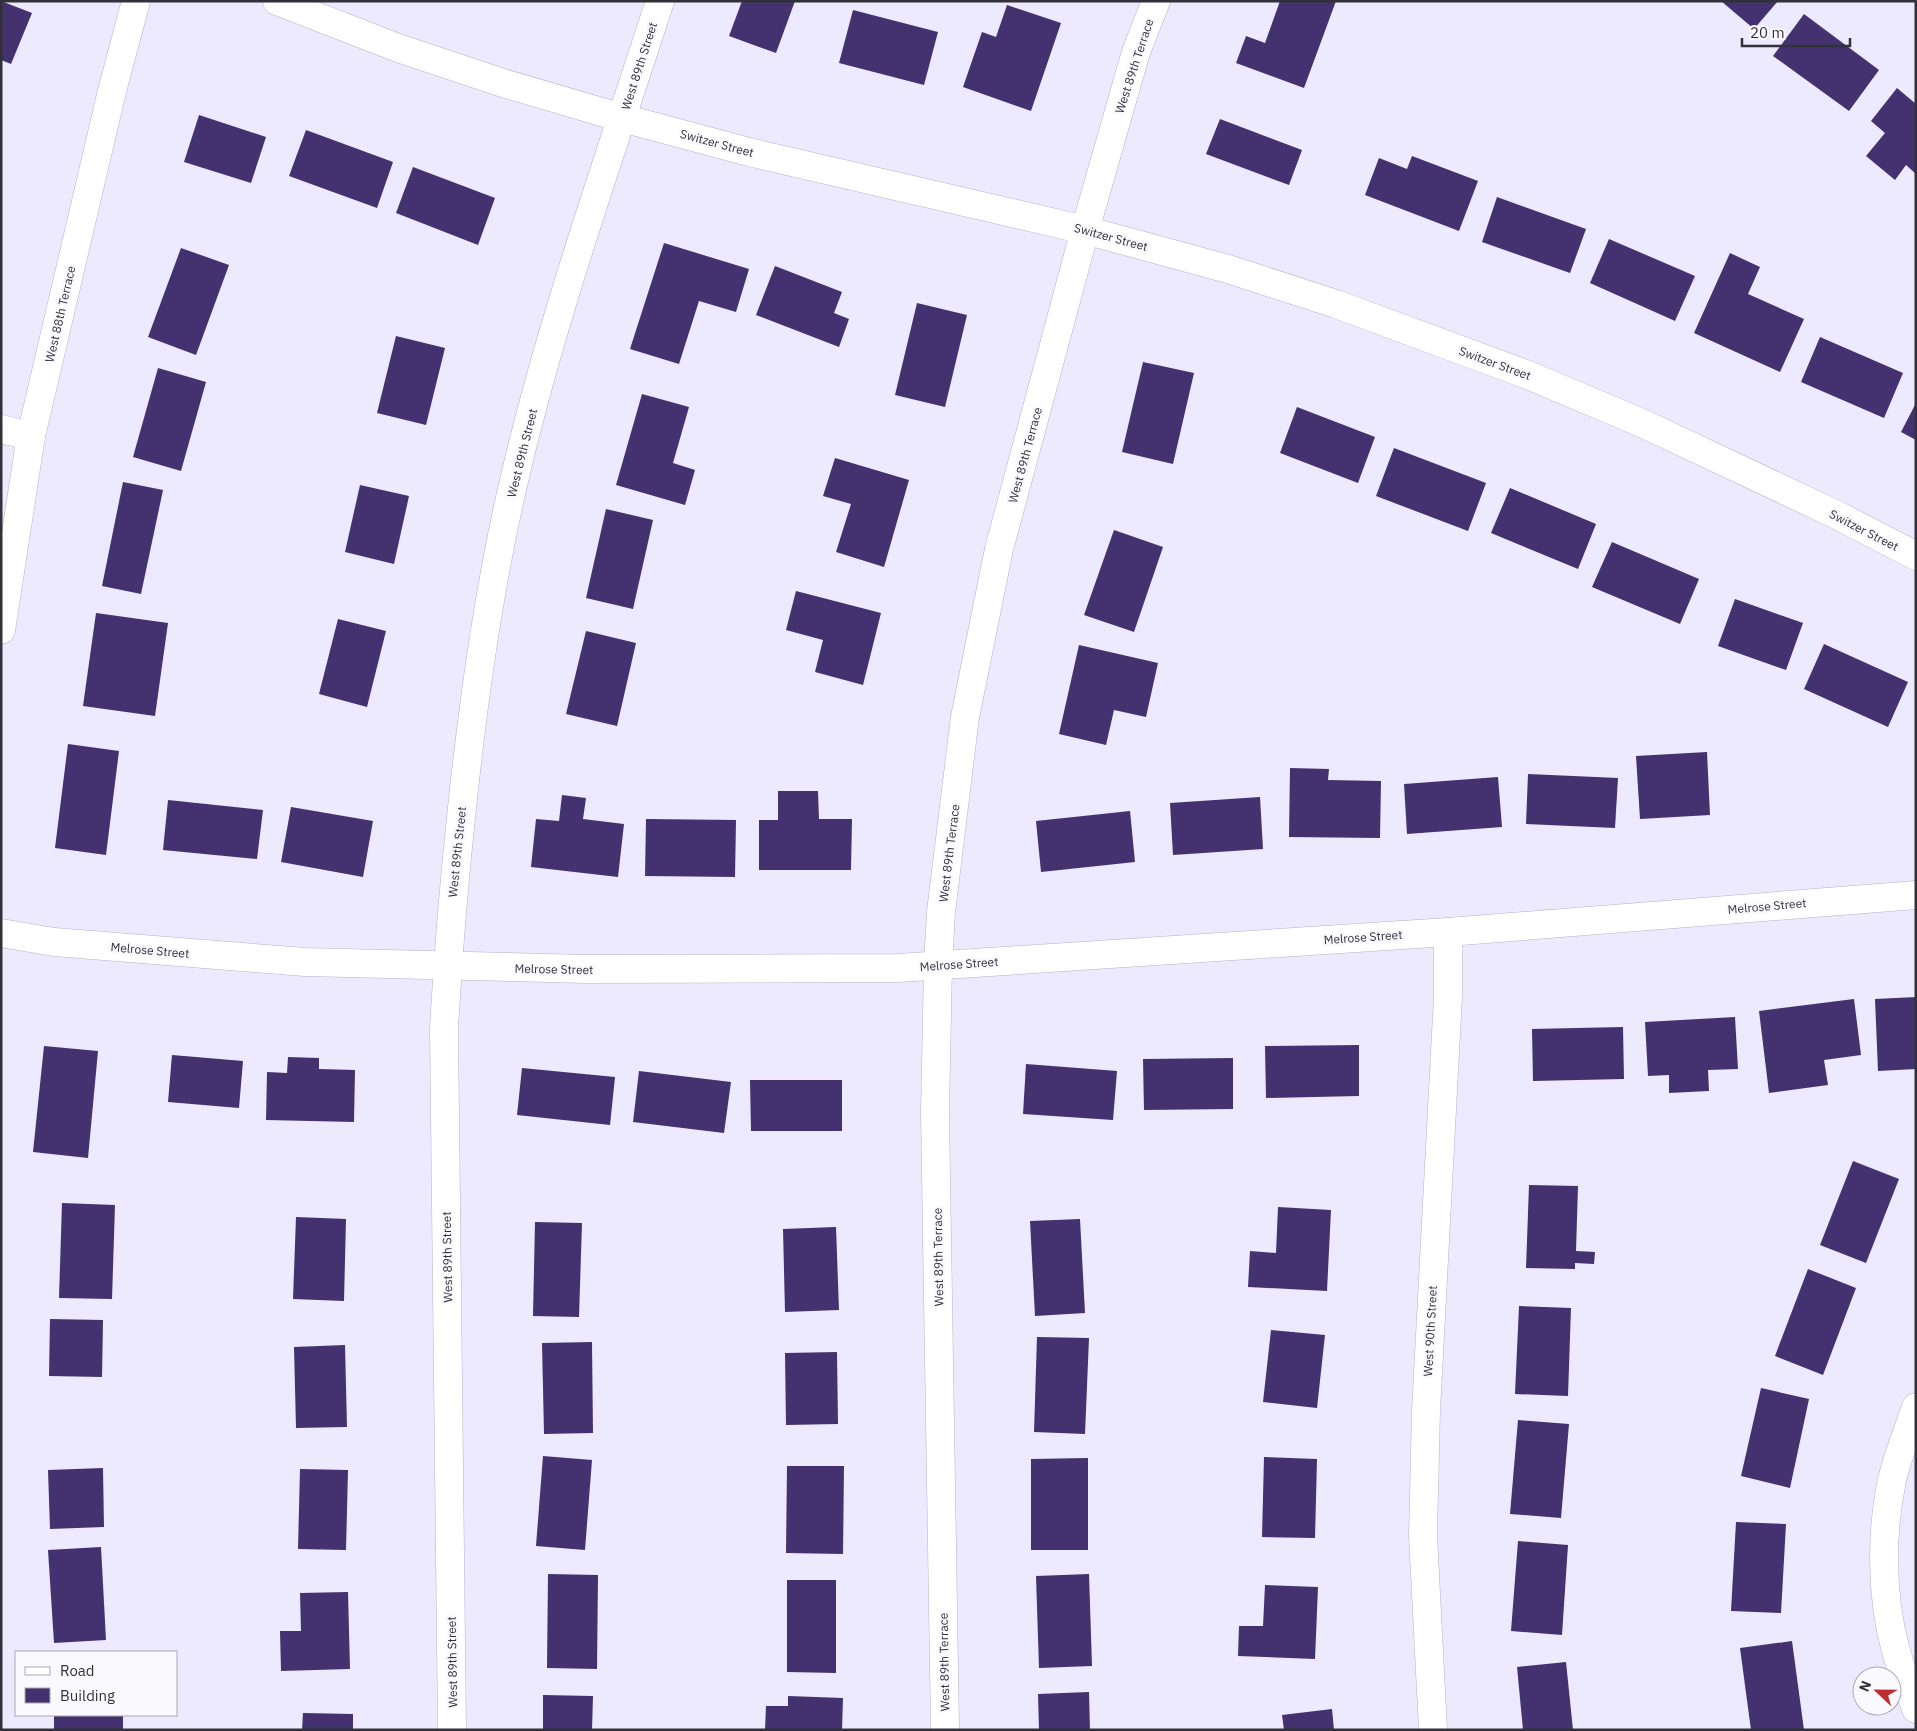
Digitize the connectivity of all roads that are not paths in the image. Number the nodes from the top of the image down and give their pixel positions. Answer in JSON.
{"nodes":[{"id":1,"x":136,"y":1,"type":"edge"},
{"id":2,"x":277,"y":1,"type":"edge"},
{"id":3,"x":660,"y":1,"type":"edge"},
{"id":4,"x":1156,"y":1,"type":"edge"},
{"id":5,"x":622,"y":118,"type":"junction"},
{"id":6,"x":1085,"y":230,"type":"junction"},
{"id":7,"x":1,"y":429,"type":"edge"},
{"id":8,"x":31,"y":436,"type":"junction"},
{"id":9,"x":1916,"y":556,"type":"edge"},
{"id":10,"x":1,"y":630,"type":"edge"},
{"id":11,"x":1916,"y":895,"type":"edge"},
{"id":12,"x":1448,"y":932,"type":"junction"},
{"id":13,"x":1,"y":933,"type":"edge"},
{"id":14,"x":938,"y":965,"type":"junction"},
{"id":15,"x":447,"y":966,"type":"junction"},
{"id":16,"x":1916,"y":1407,"type":"edge"},
{"id":17,"x":1916,"y":1709,"type":"edge"},
{"id":18,"x":452,"y":1730,"type":"edge"},
{"id":19,"x":945,"y":1730,"type":"edge"},
{"id":20,"x":1433,"y":1730,"type":"edge"}],
"edges":[{"from":1,"to":8,"type":"street","name":"West 88th Terrace"},
{"from":2,"to":5,"type":"street","name":"Switzer Street"},
{"from":3,"to":5,"type":"street","name":"West 89th Street"},
{"from":4,"to":6,"type":"street","name":"West 89th Terrace"},
{"from":5,"to":6,"type":"street","name":"Switzer Street"},
{"from":5,"to":15,"type":"street","name":"West 89th Street"},
{"from":6,"to":9,"type":"street","name":"Switzer Street"},
{"from":6,"to":14,"type":"street","name":"West 89th Terrace"},
{"from":7,"to":8,"type":"street"},
{"from":8,"to":10,"type":"street","name":"West 88th Terrace"},
{"from":11,"to":12,"type":"street","name":"Melrose Street"},
{"from":12,"to":14,"type":"street","name":"Melrose Street"},
{"from":12,"to":20,"type":"street","name":"West 90th Street"},
{"from":13,"to":15,"type":"street","name":"Melrose Street"},
{"from":14,"to":15,"type":"street","name":"Melrose Street"},
{"from":14,"to":19,"type":"street","name":"West 89th Terrace"},
{"from":15,"to":18,"type":"street","name":"West 89th Street"},
{"from":16,"to":17,"type":"street"}]}
